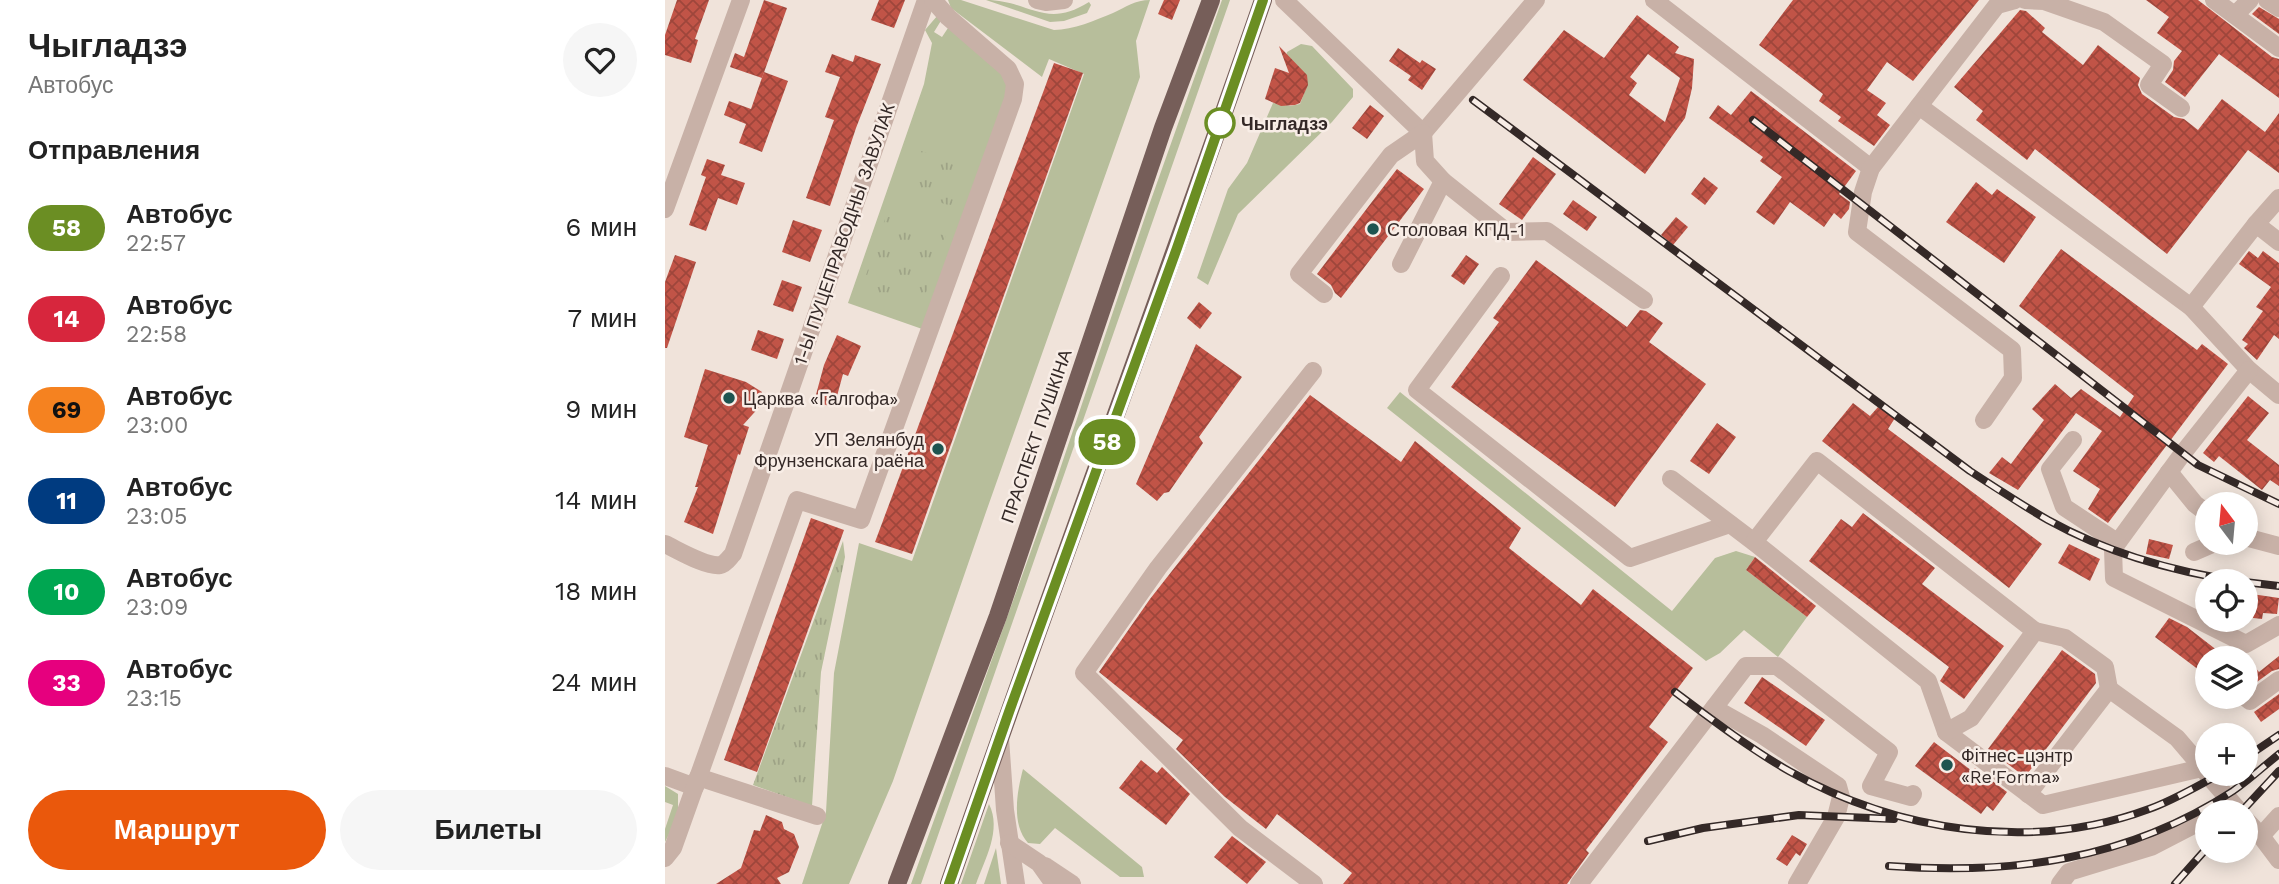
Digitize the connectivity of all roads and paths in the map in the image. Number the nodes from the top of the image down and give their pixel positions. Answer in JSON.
{"nodes":[{"id":1,"x":741,"y":0,"type":"edge"},
{"id":2,"x":926,"y":0,"type":"edge"},
{"id":3,"x":933,"y":0,"type":"edge"},
{"id":4,"x":1037,"y":0,"type":"edge"},
{"id":5,"x":1064,"y":0,"type":"edge"},
{"id":6,"x":1211,"y":0,"type":"edge"},
{"id":7,"x":1263,"y":0,"type":"edge"},
{"id":8,"x":1284,"y":0,"type":"edge"},
{"id":9,"x":1536,"y":0,"type":"edge"},
{"id":10,"x":1654,"y":0,"type":"edge"},
{"id":11,"x":2015,"y":0,"type":"edge"},
{"id":12,"x":2025,"y":0,"type":"edge"},
{"id":13,"x":2214,"y":0,"type":"edge"},
{"id":14,"x":2250,"y":0,"type":"edge"},
{"id":15,"x":2267,"y":0,"type":"edge"},
{"id":16,"x":2279,"y":8,"type":"edge"},
{"id":17,"x":2235,"y":15,"type":"junction"},
{"id":18,"x":2279,"y":48,"type":"edge"},
{"id":19,"x":1919,"y":106,"type":"junction"},
{"id":20,"x":2181,"y":108,"type":"dead end"},
{"id":21,"x":1423,"y":133,"type":"junction"},
{"id":22,"x":1871,"y":168,"type":"junction"},
{"id":23,"x":1443,"y":181,"type":"junction"},
{"id":24,"x":2279,"y":198,"type":"edge"},
{"id":25,"x":665,"y":209,"type":"edge"},
{"id":26,"x":2256,"y":224,"type":"junction"},
{"id":27,"x":2279,"y":242,"type":"edge"},
{"id":28,"x":1401,"y":264,"type":"dead end"},
{"id":29,"x":1501,"y":276,"type":"dead end"},
{"id":30,"x":1324,"y":293,"type":"dead end"},
{"id":31,"x":1644,"y":300,"type":"dead end"},
{"id":32,"x":2191,"y":307,"type":"junction"},
{"id":33,"x":2249,"y":370,"type":"junction"},
{"id":34,"x":1313,"y":371,"type":"dead end"},
{"id":35,"x":2279,"y":395,"type":"edge"},
{"id":36,"x":1984,"y":420,"type":"dead end"},
{"id":37,"x":2073,"y":440,"type":"dead end"},
{"id":38,"x":2169,"y":472,"type":"junction"},
{"id":39,"x":1671,"y":479,"type":"dead end"},
{"id":40,"x":2195,"y":504,"type":"edge"},
{"id":41,"x":1730,"y":524,"type":"junction"},
{"id":42,"x":2258,"y":540,"type":"edge"},
{"id":43,"x":1754,"y":542,"type":"junction"},
{"id":44,"x":2117,"y":542,"type":"junction"},
{"id":45,"x":665,"y":544,"type":"edge"},
{"id":46,"x":2279,"y":546,"type":"edge"},
{"id":47,"x":2279,"y":625,"type":"edge"},
{"id":48,"x":2035,"y":631,"type":"junction"},
{"id":49,"x":2246,"y":644,"type":"joint"},
{"id":50,"x":2279,"y":680,"type":"edge"},
{"id":51,"x":2109,"y":689,"type":"junction"},
{"id":52,"x":2258,"y":695,"type":"edge"},
{"id":53,"x":1714,"y":708,"type":"junction"},
{"id":54,"x":1946,"y":732,"type":"junction"},
{"id":55,"x":1000,"y":738,"type":"junction"},
{"id":56,"x":2195,"y":759,"type":"edge"},
{"id":57,"x":2195,"y":773,"type":"edge"},
{"id":58,"x":665,"y":776,"type":"edge"},
{"id":59,"x":697,"y":782,"type":"junction"},
{"id":60,"x":1913,"y":794,"type":"dead end"},
{"id":61,"x":2028,"y":794,"type":"junction"},
{"id":62,"x":817,"y":816,"type":"dead end"},
{"id":63,"x":2279,"y":816,"type":"edge"},
{"id":64,"x":2195,"y":824,"type":"edge"},
{"id":65,"x":2258,"y":833,"type":"edge"},
{"id":66,"x":2261,"y":836,"type":"junction"},
{"id":67,"x":1009,"y":843,"type":"junction"},
{"id":68,"x":665,"y":858,"type":"edge"},
{"id":69,"x":2279,"y":860,"type":"edge"},
{"id":70,"x":1039,"y":863,"type":"junction"},
{"id":71,"x":897,"y":884,"type":"edge"},
{"id":72,"x":949,"y":884,"type":"edge"},
{"id":73,"x":1016,"y":884,"type":"edge"},
{"id":74,"x":1043,"y":884,"type":"edge"},
{"id":75,"x":1054,"y":884,"type":"edge"},
{"id":76,"x":1072,"y":884,"type":"edge"},
{"id":77,"x":1314,"y":884,"type":"edge"},
{"id":78,"x":1579,"y":884,"type":"edge"},
{"id":79,"x":1797,"y":884,"type":"edge"},
{"id":80,"x":2060,"y":884,"type":"edge"}],
"edges":[{"from":1,"to":25,"type":"street"},
{"from":2,"to":45,"type":"street","name":"1-Ы ПУЦЕПРАВОДНЫ ЗАВУЛАК"},
{"from":3,"to":59,"type":"street"},
{"from":4,"to":5,"type":"street"},
{"from":6,"to":71,"type":"main road","name":"ПРАСПЕКТ ПУШКІНА"},
{"from":7,"to":55,"type":"main road"},
{"from":8,"to":21,"type":"street"},
{"from":9,"to":21,"type":"street"},
{"from":10,"to":22,"type":"street"},
{"from":11,"to":19,"type":"street"},
{"from":12,"to":20,"type":"street"},
{"from":13,"to":17,"type":"street"},
{"from":14,"to":17,"type":"street"},
{"from":15,"to":16,"type":"street"},
{"from":17,"to":18,"type":"street"},
{"from":19,"to":22,"type":"street"},
{"from":19,"to":32,"type":"street"},
{"from":21,"to":23,"type":"street"},
{"from":21,"to":30,"type":"street"},
{"from":22,"to":36,"type":"street"},
{"from":23,"to":28,"type":"street"},
{"from":23,"to":31,"type":"street"},
{"from":24,"to":26,"type":"street"},
{"from":26,"to":27,"type":"street"},
{"from":26,"to":32,"type":"street"},
{"from":29,"to":41,"type":"street"},
{"from":32,"to":33,"type":"street"},
{"from":33,"to":35,"type":"street"},
{"from":33,"to":38,"type":"street"},
{"from":34,"to":77,"type":"street"},
{"from":37,"to":44,"type":"street"},
{"from":38,"to":40,"type":"street"},
{"from":38,"to":44,"type":"street"},
{"from":39,"to":41,"type":"street"},
{"from":41,"to":43,"type":"street"},
{"from":42,"to":46,"type":"street"},
{"from":43,"to":48,"type":"street"},
{"from":43,"to":54,"type":"street"},
{"from":44,"to":49,"type":"street"},
{"from":47,"to":49,"type":"street"},
{"from":48,"to":51,"type":"street"},
{"from":48,"to":54,"type":"street"},
{"from":50,"to":52,"type":"street"},
{"from":51,"to":56,"type":"street"},
{"from":51,"to":61,"type":"street"},
{"from":53,"to":60,"type":"street"},
{"from":53,"to":78,"type":"street"},
{"from":53,"to":79,"type":"street"},
{"from":54,"to":61,"type":"street"},
{"from":55,"to":67,"type":"street"},
{"from":55,"to":72,"type":"main road"},
{"from":57,"to":61,"type":"street"},
{"from":58,"to":59,"type":"street"},
{"from":59,"to":62,"type":"street"},
{"from":59,"to":68,"type":"street"},
{"from":63,"to":66,"type":"street"},
{"from":64,"to":80,"type":"street"},
{"from":65,"to":66,"type":"street"},
{"from":66,"to":69,"type":"street"},
{"from":67,"to":70,"type":"street"},
{"from":67,"to":73,"type":"street"},
{"from":70,"to":74,"type":"street"},
{"from":70,"to":75,"type":"street"},
{"from":70,"to":76,"type":"street"}]}
